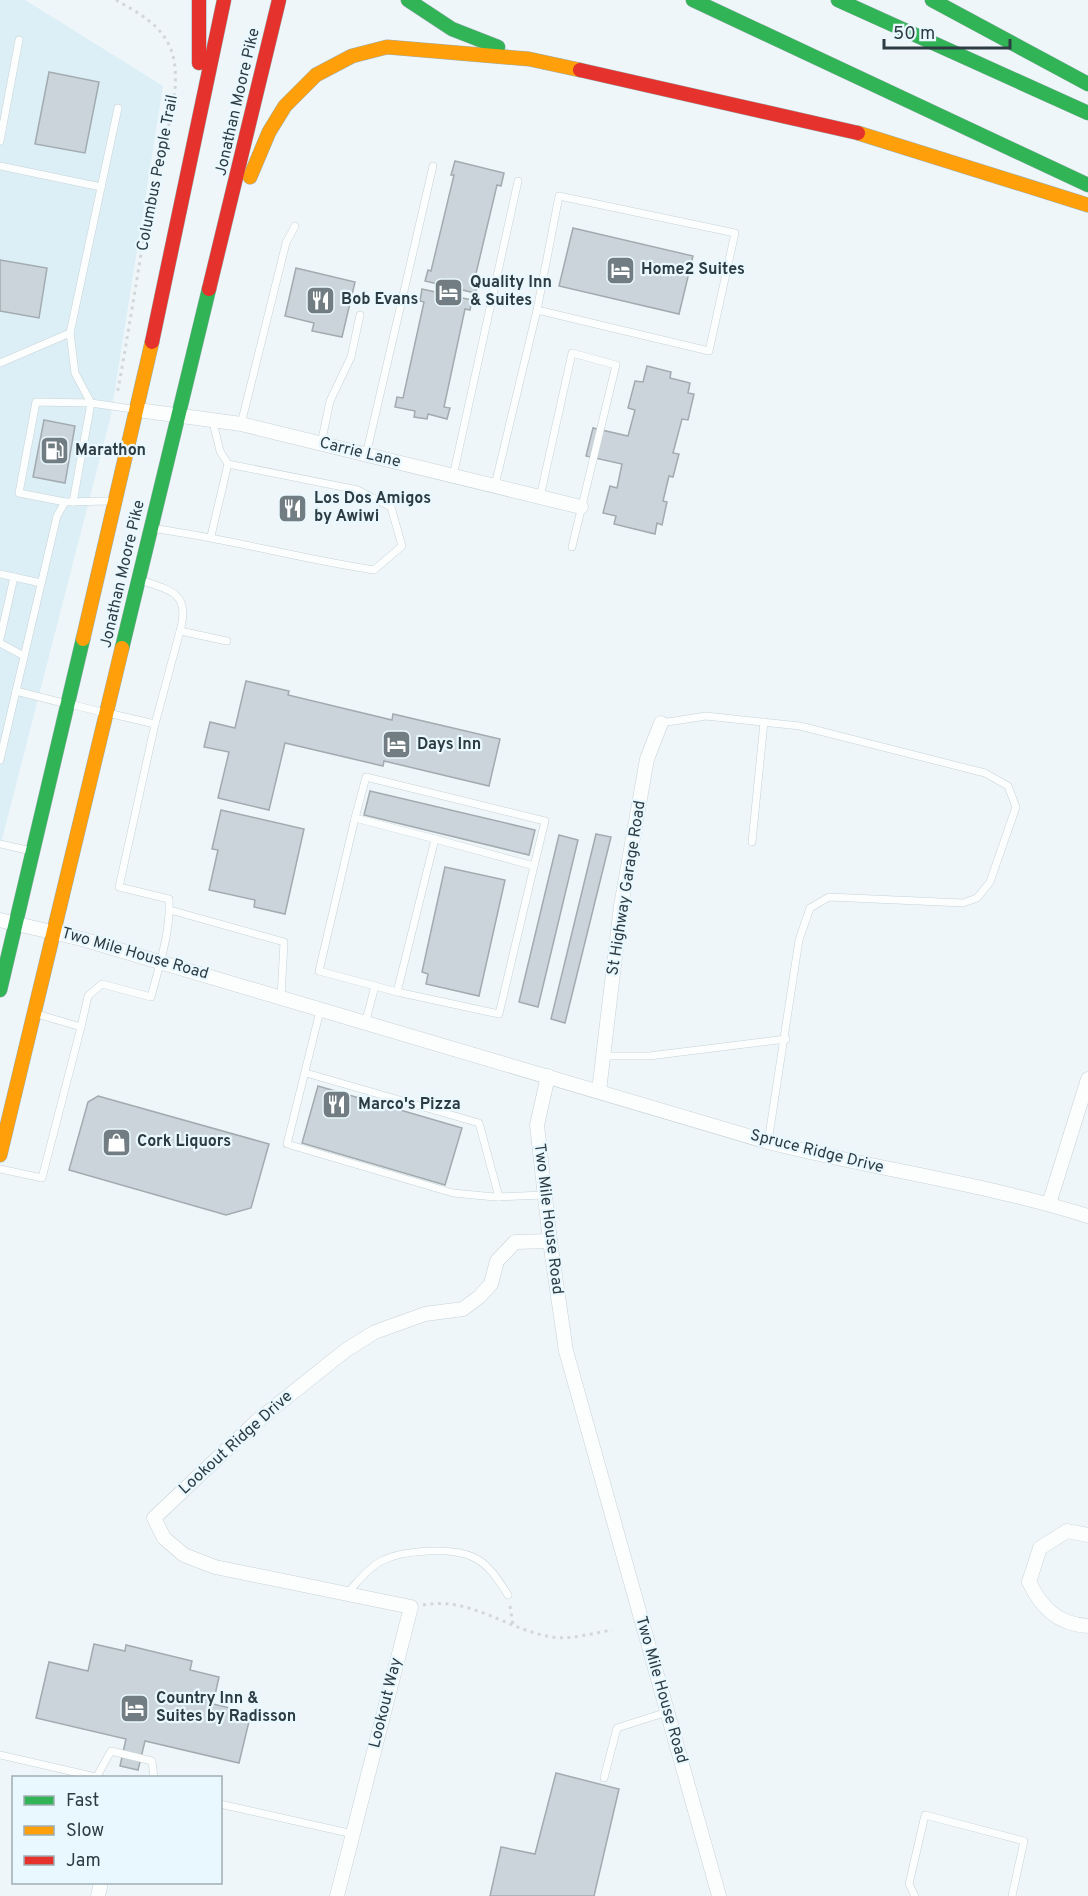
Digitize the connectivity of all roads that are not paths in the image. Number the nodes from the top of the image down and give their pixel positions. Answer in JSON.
{"nodes":[{"id":1,"x":199,"y":0,"type":"edge"},
{"id":2,"x":224,"y":0,"type":"edge"},
{"id":3,"x":279,"y":0,"type":"edge"},
{"id":4,"x":408,"y":0,"type":"edge"},
{"id":5,"x":693,"y":0,"type":"edge"},
{"id":6,"x":838,"y":0,"type":"edge"},
{"id":7,"x":932,"y":0,"type":"edge"},
{"id":8,"x":20,"y":40,"type":"dead end"},
{"id":9,"x":529,"y":59,"type":"junction"},
{"id":10,"x":1088,"y":84,"type":"edge"},
{"id":11,"x":118,"y":108,"type":"dead end"},
{"id":12,"x":198,"y":113,"type":"junction"},
{"id":13,"x":1088,"y":113,"type":"edge"},
{"id":14,"x":0,"y":141,"type":"edge"},
{"id":15,"x":0,"y":166,"type":"edge"},
{"id":16,"x":433,"y":166,"type":"dead end"},
{"id":17,"x":518,"y":181,"type":"dead end"},
{"id":18,"x":1088,"y":185,"type":"edge"},
{"id":19,"x":101,"y":188,"type":"junction"},
{"id":20,"x":1088,"y":205,"type":"edge"},
{"id":21,"x":295,"y":226,"type":"dead end"},
{"id":22,"x":223,"y":238,"type":"junction"},
{"id":23,"x":537,"y":310,"type":"junction"},
{"id":24,"x":360,"y":315,"type":"dead end"},
{"id":25,"x":70,"y":333,"type":"junction"},
{"id":26,"x":0,"y":363,"type":"edge"},
{"id":27,"x":91,"y":403,"type":"junction"},
{"id":28,"x":138,"y":410,"type":"junction"},
{"id":29,"x":178,"y":416,"type":"junction"},
{"id":30,"x":213,"y":422,"type":"junction"},
{"id":31,"x":241,"y":424,"type":"junction"},
{"id":32,"x":321,"y":444,"type":"junction"},
{"id":33,"x":366,"y":455,"type":"junction"},
{"id":34,"x":228,"y":464,"type":"junction"},
{"id":35,"x":453,"y":476,"type":"junction"},
{"id":36,"x":495,"y":485,"type":"junction"},
{"id":37,"x":540,"y":497,"type":"junction"},
{"id":38,"x":115,"y":501,"type":"junction"},
{"id":39,"x":65,"y":502,"type":"junction"},
{"id":40,"x":73,"y":502,"type":"junction"},
{"id":41,"x":581,"y":507,"type":"junction"},
{"id":42,"x":151,"y":528,"type":"junction"},
{"id":43,"x":211,"y":536,"type":"junction"},
{"id":44,"x":572,"y":548,"type":"dead end"},
{"id":45,"x":0,"y":574,"type":"edge"},
{"id":46,"x":14,"y":577,"type":"junction"},
{"id":47,"x":139,"y":580,"type":"junction"},
{"id":48,"x":41,"y":583,"type":"junction"},
{"id":49,"x":180,"y":631,"type":"junction"},
{"id":50,"x":0,"y":639,"type":"edge"},
{"id":51,"x":227,"y":641,"type":"dead end"},
{"id":52,"x":0,"y":644,"type":"edge"},
{"id":53,"x":24,"y":656,"type":"junction"},
{"id":54,"x":16,"y":691,"type":"junction"},
{"id":55,"x":68,"y":704,"type":"junction"},
{"id":56,"x":107,"y":713,"type":"junction"},
{"id":57,"x":0,"y":721,"type":"edge"},
{"id":58,"x":764,"y":722,"type":"junction"},
{"id":59,"x":9,"y":723,"type":"junction"},
{"id":60,"x":661,"y":723,"type":"joint"},
{"id":61,"x":154,"y":724,"type":"junction"},
{"id":62,"x":0,"y":760,"type":"edge"},
{"id":63,"x":355,"y":818,"type":"junction"},
{"id":64,"x":435,"y":839,"type":"junction"},
{"id":65,"x":752,"y":842,"type":"dead end"},
{"id":66,"x":0,"y":844,"type":"edge"},
{"id":67,"x":33,"y":852,"type":"junction"},
{"id":68,"x":534,"y":866,"type":"junction"},
{"id":69,"x":170,"y":910,"type":"junction"},
{"id":70,"x":0,"y":920,"type":"edge"},
{"id":71,"x":16,"y":923,"type":"junction"},
{"id":72,"x":55,"y":931,"type":"junction"},
{"id":73,"x":161,"y":962,"type":"junction"},
{"id":74,"x":375,"y":986,"type":"junction"},
{"id":75,"x":0,"y":990,"type":"edge"},
{"id":76,"x":397,"y":992,"type":"junction"},
{"id":77,"x":281,"y":997,"type":"junction"},
{"id":78,"x":320,"y":1011,"type":"junction"},
{"id":79,"x":35,"y":1014,"type":"junction"},
{"id":80,"x":366,"y":1024,"type":"junction"},
{"id":81,"x":81,"y":1027,"type":"junction"},
{"id":82,"x":786,"y":1039,"type":"junction"},
{"id":83,"x":603,"y":1056,"type":"junction"},
{"id":84,"x":306,"y":1072,"type":"junction"},
{"id":85,"x":548,"y":1076,"type":"junction"},
{"id":86,"x":1087,"y":1083,"type":"edge"},
{"id":87,"x":599,"y":1091,"type":"junction"},
{"id":88,"x":768,"y":1142,"type":"junction"},
{"id":89,"x":0,"y":1155,"type":"edge"},
{"id":90,"x":0,"y":1169,"type":"edge"},
{"id":91,"x":544,"y":1195,"type":"junction"},
{"id":92,"x":499,"y":1197,"type":"junction"},
{"id":93,"x":1049,"y":1204,"type":"junction"},
{"id":94,"x":1088,"y":1216,"type":"edge"},
{"id":95,"x":550,"y":1241,"type":"junction"},
{"id":96,"x":1088,"y":1535,"type":"edge"},
{"id":97,"x":345,"y":1594,"type":"junction"},
{"id":98,"x":508,"y":1595,"type":"road end"},
{"id":99,"x":411,"y":1607,"type":"joint"},
{"id":100,"x":1088,"y":1626,"type":"edge"},
{"id":101,"x":667,"y":1712,"type":"junction"},
{"id":102,"x":0,"y":1755,"type":"edge"},
{"id":103,"x":93,"y":1776,"type":"edge"},
{"id":104,"x":98,"y":1776,"type":"edge"},
{"id":105,"x":154,"y":1776,"type":"edge"},
{"id":106,"x":604,"y":1778,"type":"dead end"},
{"id":107,"x":222,"y":1804,"type":"edge"},
{"id":108,"x":353,"y":1834,"type":"junction"},
{"id":109,"x":337,"y":1896,"type":"edge"},
{"id":110,"x":719,"y":1896,"type":"edge"},
{"id":111,"x":915,"y":1896,"type":"edge"},
{"id":112,"x":1012,"y":1896,"type":"edge"}],
"edges":[{"from":1,"to":12,"type":"highway"},
{"from":2,"to":12,"type":"highway","name":"Jonathan Moore Pike"},
{"from":3,"to":22,"type":"highway","name":"Jonathan Moore Pike"},
{"from":4,"to":9,"type":"highway"},
{"from":5,"to":18,"type":"highway"},
{"from":6,"to":13,"type":"highway"},
{"from":7,"to":10,"type":"highway"},
{"from":8,"to":14,"type":"lane"},
{"from":9,"to":20,"type":"highway"},
{"from":9,"to":22,"type":"highway"},
{"from":11,"to":19,"type":"lane"},
{"from":12,"to":28,"type":"highway","name":"Jonathan Moore Pike"},
{"from":15,"to":19,"type":"lane"},
{"from":16,"to":33,"type":"lane"},
{"from":17,"to":35,"type":"lane"},
{"from":19,"to":25,"type":"lane"},
{"from":21,"to":31,"type":"lane"},
{"from":22,"to":29,"type":"highway","name":"Jonathan Moore Pike"},
{"from":23,"to":23,"type":"lane"},
{"from":23,"to":36,"type":"lane"},
{"from":24,"to":32,"type":"lane"},
{"from":25,"to":26,"type":"lane"},
{"from":25,"to":27,"type":"lane"},
{"from":27,"to":28,"type":"lane"},
{"from":27,"to":39,"type":"lane"},
{"from":27,"to":40,"type":"lane"},
{"from":28,"to":29,"type":"street","name":"Carrie Lane"},
{"from":28,"to":38,"type":"highway","name":"Jonathan Moore Pike"},
{"from":29,"to":30,"type":"street","name":"Carrie Lane"},
{"from":29,"to":42,"type":"highway","name":"Jonathan Moore Pike"},
{"from":30,"to":31,"type":"street","name":"Carrie Lane"},
{"from":30,"to":34,"type":"lane"},
{"from":31,"to":32,"type":"street","name":"Carrie Lane"},
{"from":32,"to":33,"type":"street","name":"Carrie Lane"},
{"from":33,"to":35,"type":"street","name":"Carrie Lane"},
{"from":34,"to":43,"type":"lane"},
{"from":34,"to":43,"type":"lane"},
{"from":35,"to":36,"type":"street","name":"Carrie Lane"},
{"from":36,"to":37,"type":"street","name":"Carrie Lane"},
{"from":37,"to":41,"type":"street","name":"Carrie Lane"},
{"from":37,"to":41,"type":"lane"},
{"from":38,"to":40,"type":"lane"},
{"from":38,"to":55,"type":"highway","name":"Jonathan Moore Pike"},
{"from":39,"to":40,"type":"lane"},
{"from":39,"to":48,"type":"lane"},
{"from":41,"to":44,"type":"lane"},
{"from":42,"to":43,"type":"lane"},
{"from":42,"to":47,"type":"highway","name":"Jonathan Moore Pike"},
{"from":45,"to":46,"type":"lane"},
{"from":46,"to":48,"type":"lane"},
{"from":46,"to":50,"type":"lane"},
{"from":47,"to":49,"type":"lane"},
{"from":47,"to":56,"type":"highway","name":"Jonathan Moore Pike"},
{"from":48,"to":53,"type":"lane"},
{"from":49,"to":51,"type":"lane"},
{"from":49,"to":61,"type":"lane"},
{"from":52,"to":53,"type":"lane"},
{"from":53,"to":54,"type":"lane"},
{"from":54,"to":55,"type":"lane"},
{"from":54,"to":59,"type":"lane"},
{"from":55,"to":56,"type":"lane"},
{"from":55,"to":67,"type":"highway","name":"Jonathan Moore Pike"},
{"from":56,"to":61,"type":"lane"},
{"from":56,"to":72,"type":"highway","name":"Jonathan Moore Pike"},
{"from":57,"to":59,"type":"lane"},
{"from":58,"to":60,"type":"lane"},
{"from":58,"to":65,"type":"lane"},
{"from":58,"to":82,"type":"lane"},
{"from":59,"to":62,"type":"lane"},
{"from":60,"to":83,"type":"street","name":"St Highway Garage Road"},
{"from":61,"to":69,"type":"lane"},
{"from":63,"to":64,"type":"lane"},
{"from":63,"to":68,"type":"lane"},
{"from":63,"to":74,"type":"lane"},
{"from":64,"to":68,"type":"lane"},
{"from":64,"to":76,"type":"lane"},
{"from":66,"to":67,"type":"lane"},
{"from":67,"to":71,"type":"highway","name":"Jonathan Moore Pike"},
{"from":68,"to":76,"type":"lane"},
{"from":69,"to":73,"type":"lane"},
{"from":69,"to":77,"type":"lane"},
{"from":70,"to":71,"type":"street","name":"Two Mile House Road"},
{"from":71,"to":72,"type":"street","name":"Two Mile House Road"},
{"from":71,"to":75,"type":"highway","name":"Jonathan Moore Pike"},
{"from":72,"to":73,"type":"street","name":"Two Mile House Road"},
{"from":72,"to":79,"type":"highway","name":"Jonathan Moore Pike"},
{"from":73,"to":77,"type":"street","name":"Two Mile House Road"},
{"from":73,"to":81,"type":"lane"},
{"from":74,"to":76,"type":"lane"},
{"from":74,"to":80,"type":"lane"},
{"from":77,"to":78,"type":"street","name":"Two Mile House Road"},
{"from":78,"to":80,"type":"street","name":"Two Mile House Road"},
{"from":78,"to":84,"type":"lane"},
{"from":79,"to":81,"type":"lane"},
{"from":79,"to":89,"type":"highway","name":"Jonathan Moore Pike"},
{"from":80,"to":85,"type":"street","name":"Two Mile House Road"},
{"from":81,"to":90,"type":"lane"},
{"from":82,"to":83,"type":"lane"},
{"from":82,"to":88,"type":"lane"},
{"from":83,"to":87,"type":"street","name":"St Highway Garage Road"},
{"from":84,"to":92,"type":"lane"},
{"from":84,"to":92,"type":"lane"},
{"from":85,"to":87,"type":"street","name":"Spruce Ridge Drive"},
{"from":85,"to":91,"type":"street","name":"Two Mile House Road"},
{"from":86,"to":93,"type":"street"},
{"from":87,"to":88,"type":"street","name":"Spruce Ridge Drive"},
{"from":88,"to":93,"type":"street","name":"Spruce Ridge Drive"},
{"from":91,"to":92,"type":"lane"},
{"from":91,"to":95,"type":"street","name":"Two Mile House Road"},
{"from":93,"to":94,"type":"street","name":"Spruce Ridge Drive"},
{"from":95,"to":97,"type":"street","name":"Lookout Ridge Drive"},
{"from":95,"to":101,"type":"street","name":"Two Mile House Road"},
{"from":96,"to":100,"type":"street"},
{"from":97,"to":98,"type":"lane"},
{"from":97,"to":99,"type":"street","name":"Lookout Ridge Drive"},
{"from":99,"to":108,"type":"street","name":"Lookout Way"},
{"from":101,"to":106,"type":"lane"},
{"from":101,"to":110,"type":"street","name":"Two Mile House Road"},
{"from":102,"to":103,"type":"lane"},
{"from":104,"to":105,"type":"lane"},
{"from":107,"to":108,"type":"lane"},
{"from":108,"to":109,"type":"street","name":"Lookout Way"},
{"from":111,"to":112,"type":"lane"}]}
